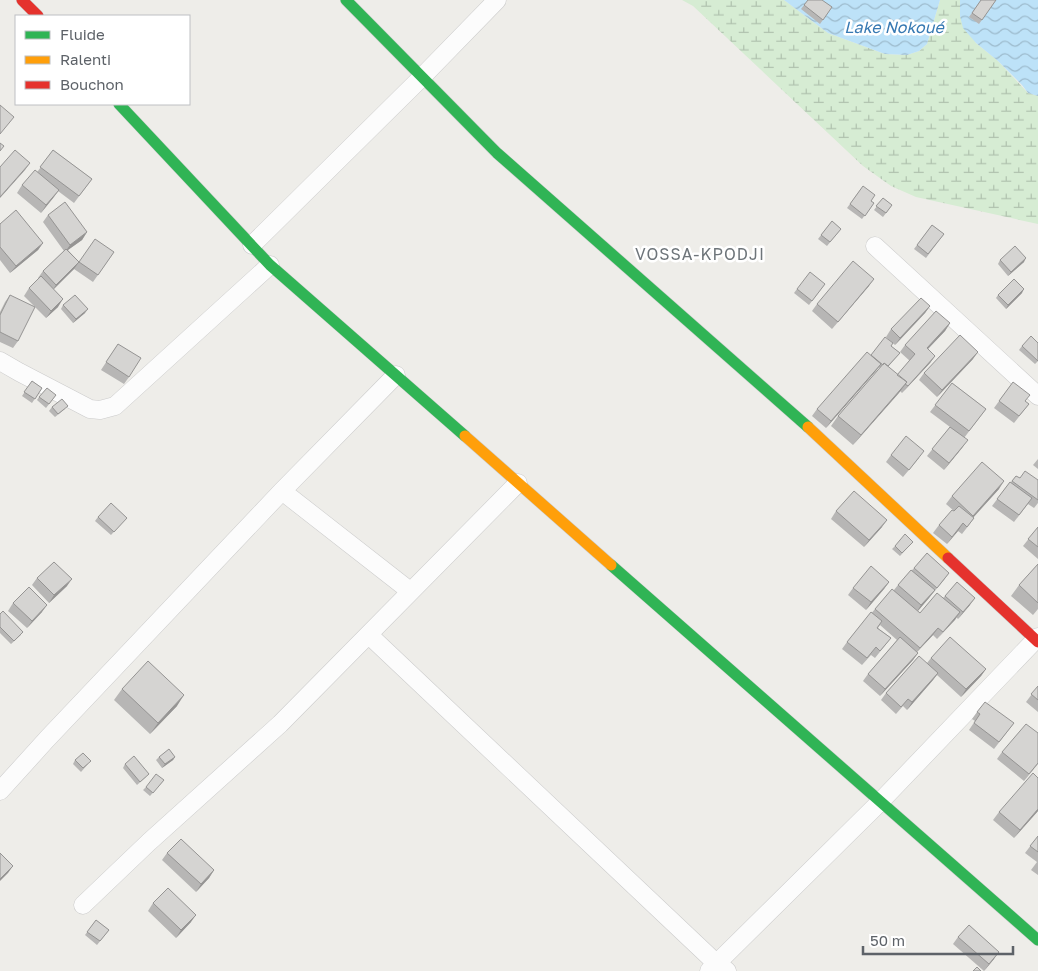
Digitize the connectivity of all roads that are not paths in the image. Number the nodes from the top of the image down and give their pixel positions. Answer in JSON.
{"nodes":[{"id":1,"x":22,"y":0,"type":"edge"},
{"id":2,"x":346,"y":0,"type":"edge"},
{"id":3,"x":497,"y":0,"type":"edge"},
{"id":4,"x":37,"y":15,"type":"edge"},
{"id":5,"x":421,"y":78,"type":"junction"},
{"id":6,"x":120,"y":105,"type":"edge"},
{"id":7,"x":252,"y":245,"type":"junction"},
{"id":8,"x":874,"y":246,"type":"dead end"},
{"id":9,"x":270,"y":265,"type":"junction"},
{"id":10,"x":0,"y":360,"type":"edge"},
{"id":11,"x":396,"y":375,"type":"junction"},
{"id":12,"x":1038,"y":396,"type":"edge"},
{"id":13,"x":518,"y":483,"type":"junction"},
{"id":14,"x":282,"y":491,"type":"junction"},
{"id":15,"x":410,"y":591,"type":"junction"},
{"id":16,"x":369,"y":635,"type":"junction"},
{"id":17,"x":1037,"y":639,"type":"edge"},
{"id":18,"x":0,"y":791,"type":"edge"},
{"id":19,"x":880,"y":802,"type":"junction"},
{"id":20,"x":83,"y":904,"type":"dead end"},
{"id":21,"x":1038,"y":940,"type":"edge"},
{"id":22,"x":718,"y":968,"type":"edge"}],
"edges":[{"from":1,"to":4,"type":"street"},
{"from":2,"to":5,"type":"street"},
{"from":3,"to":5,"type":"street"},
{"from":5,"to":7,"type":"street"},
{"from":5,"to":17,"type":"street"},
{"from":6,"to":7,"type":"street"},
{"from":7,"to":9,"type":"street"},
{"from":8,"to":12,"type":"street"},
{"from":9,"to":10,"type":"street"},
{"from":9,"to":11,"type":"street"},
{"from":11,"to":13,"type":"street"},
{"from":11,"to":14,"type":"street"},
{"from":13,"to":15,"type":"street"},
{"from":13,"to":19,"type":"street"},
{"from":14,"to":15,"type":"street"},
{"from":14,"to":18,"type":"street"},
{"from":15,"to":16,"type":"street"},
{"from":16,"to":20,"type":"street"},
{"from":16,"to":22,"type":"street"},
{"from":17,"to":19,"type":"street"},
{"from":19,"to":21,"type":"street"},
{"from":19,"to":22,"type":"street"}]}
